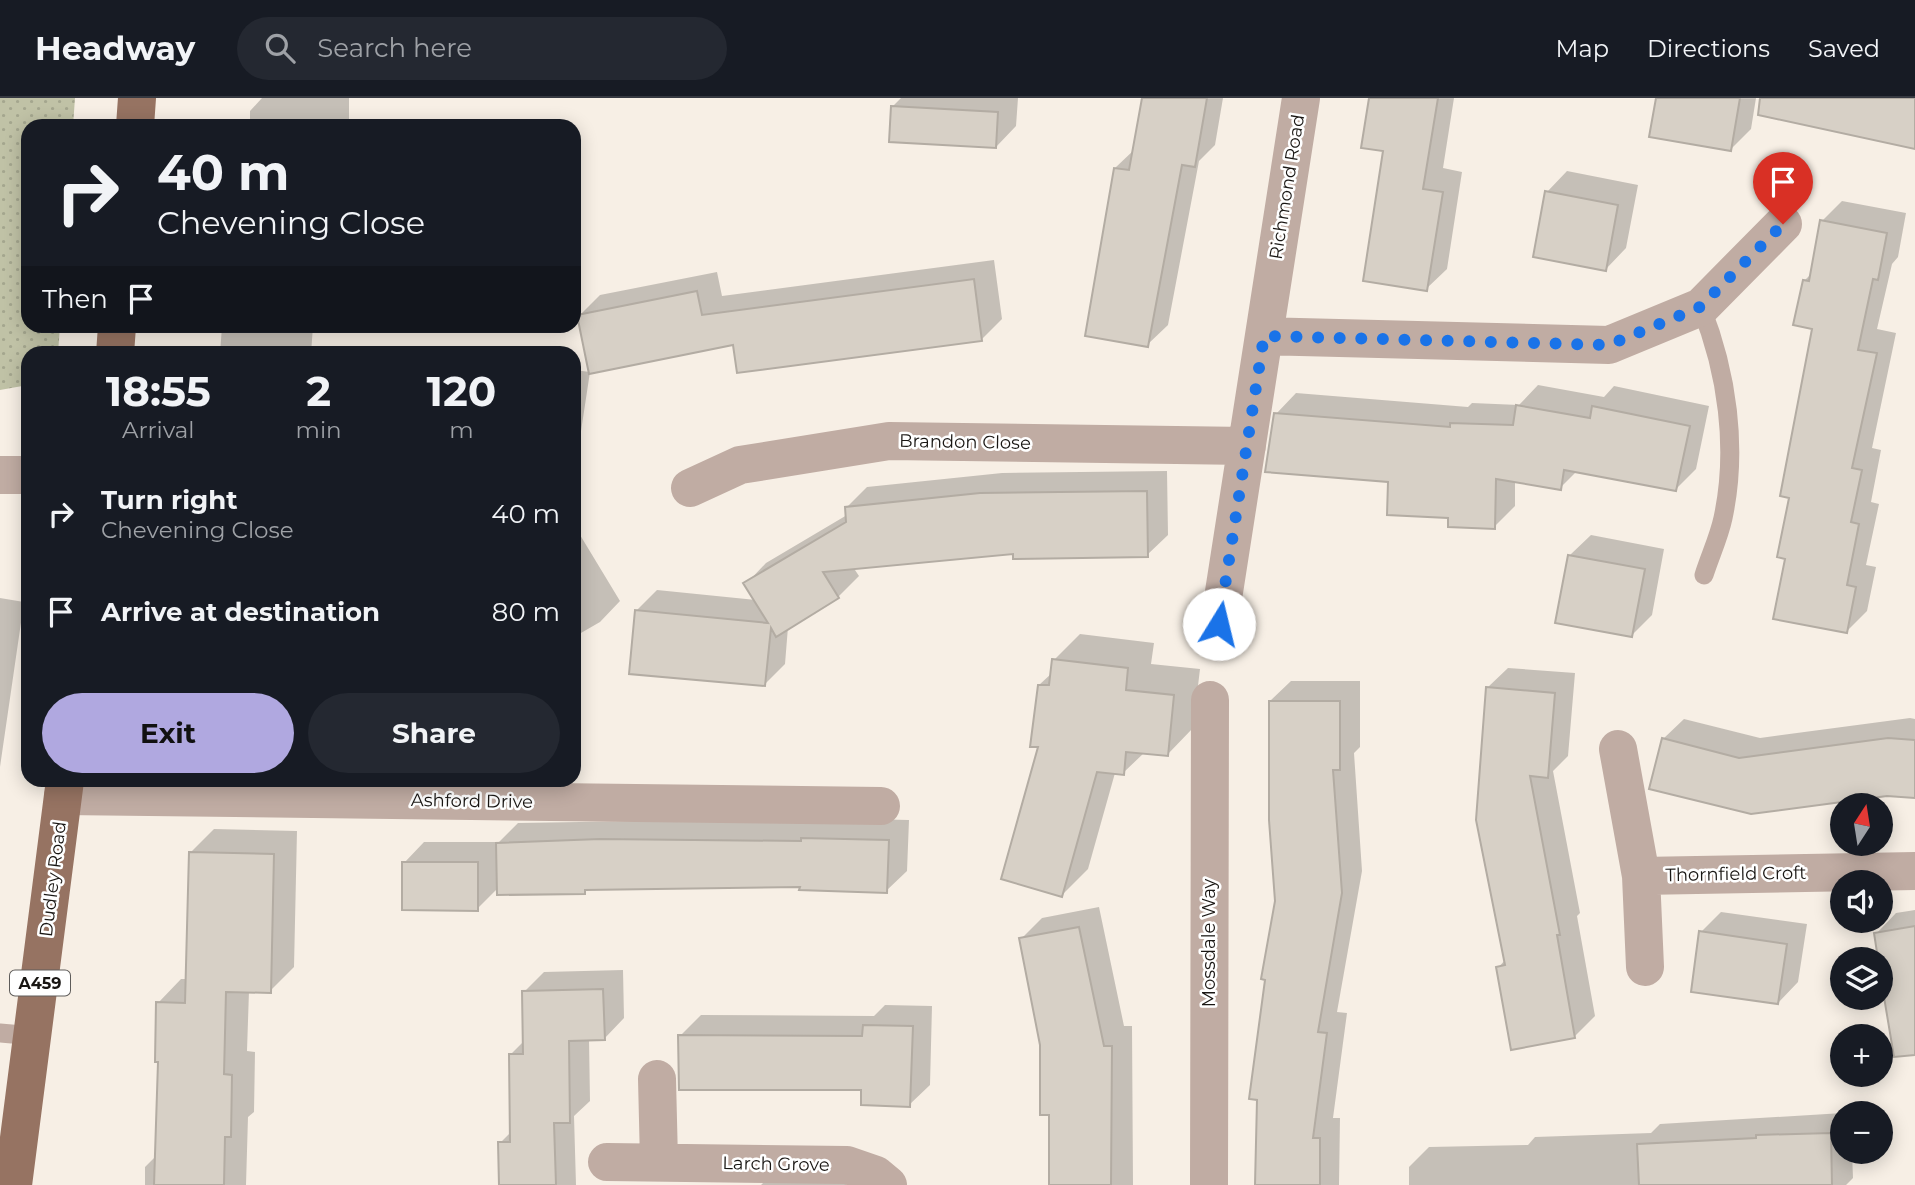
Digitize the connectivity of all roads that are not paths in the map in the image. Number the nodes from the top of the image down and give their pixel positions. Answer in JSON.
{"nodes":[{"id":1,"x":137,"y":98,"type":"edge"},
{"id":2,"x":1301,"y":98,"type":"edge"},
{"id":3,"x":136,"y":119,"type":"edge"},
{"id":4,"x":1783,"y":224,"type":"dead end"},
{"id":5,"x":1700,"y":307,"type":"junction"},
{"id":6,"x":1264,"y":336,"type":"junction"},
{"id":7,"x":1247,"y":446,"type":"junction"},
{"id":8,"x":0,"y":475,"type":"edge"},
{"id":9,"x":21,"y":475,"type":"edge"},
{"id":10,"x":690,"y":488,"type":"dead end"},
{"id":11,"x":1704,"y":575,"type":"dead end"},
{"id":12,"x":1219,"y":624,"type":"dead end"},
{"id":13,"x":1210,"y":700,"type":"dead end"},
{"id":14,"x":1618,"y":749,"type":"dead end"},
{"id":15,"x":64,"y":788,"type":"edge"},
{"id":16,"x":881,"y":806,"type":"dead end"},
{"id":17,"x":1915,"y":871,"type":"edge"},
{"id":18,"x":1642,"y":876,"type":"junction"},
{"id":19,"x":1644,"y":967,"type":"dead end"},
{"id":20,"x":17,"y":1034,"type":"edge"},
{"id":21,"x":657,"y":1079,"type":"dead end"},
{"id":22,"x":659,"y":1161,"type":"junction"},
{"id":23,"x":607,"y":1174,"type":"edge"},
{"id":24,"x":13,"y":1185,"type":"edge"},
{"id":25,"x":888,"y":1185,"type":"edge"},
{"id":26,"x":1209,"y":1185,"type":"edge"}],
"edges":[{"from":1,"to":3,"type":"main road"},
{"from":2,"to":6,"type":"street","name":"Richmond Road"},
{"from":4,"to":5,"type":"street"},
{"from":5,"to":6,"type":"street"},
{"from":5,"to":11,"type":"lane"},
{"from":6,"to":7,"type":"street","name":"Richmond Road"},
{"from":7,"to":10,"type":"street","name":"Brandon Close"},
{"from":7,"to":12,"type":"street","name":"Richmond Road"},
{"from":8,"to":9,"type":"street"},
{"from":13,"to":26,"type":"street","name":"Mossdale Way"},
{"from":14,"to":18,"type":"street","name":"Thornfield Croft"},
{"from":15,"to":16,"type":"street","name":"Ashford Drive"},
{"from":15,"to":20,"type":"main road","name":"Dudley Road","number":"A459"},
{"from":17,"to":18,"type":"street","name":"Thornfield Croft"},
{"from":18,"to":19,"type":"street","name":"Thornfield Croft"},
{"from":20,"to":24,"type":"main road","name":"Dudley Road","number":"A459"},
{"from":21,"to":22,"type":"street"},
{"from":22,"to":23,"type":"street","name":"Larch Grove"},
{"from":22,"to":25,"type":"street","name":"Larch Grove"}]}
